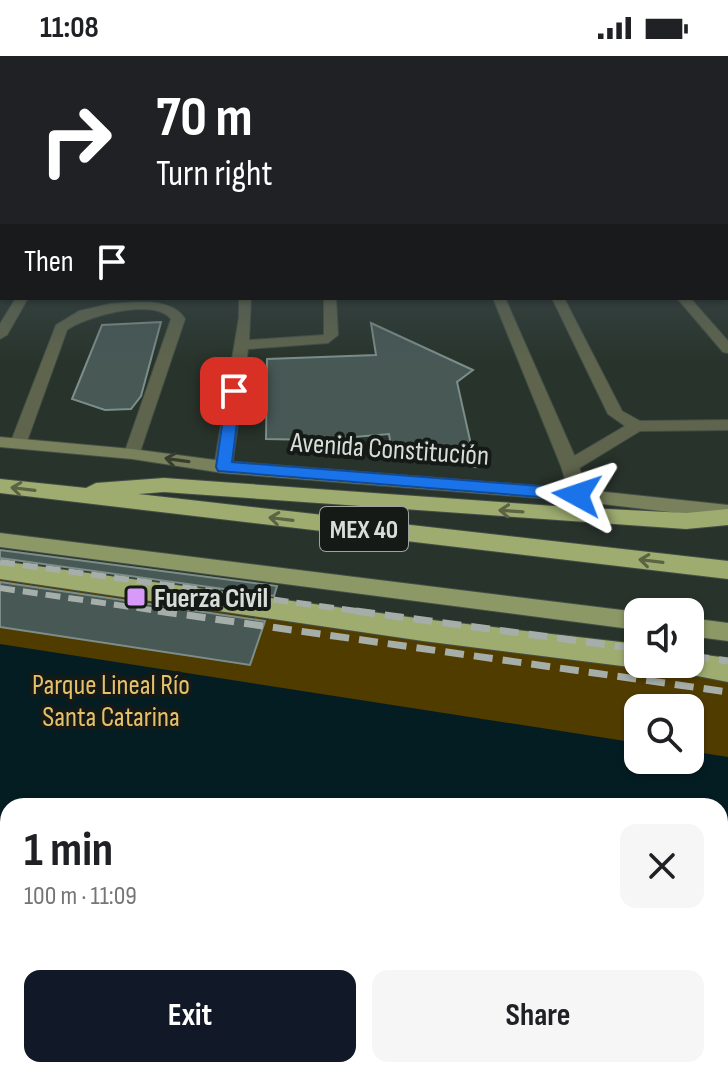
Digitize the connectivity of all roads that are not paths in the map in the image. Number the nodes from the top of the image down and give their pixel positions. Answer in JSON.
{"nodes":[{"id":1,"x":20,"y":300,"type":"edge"},
{"id":2,"x":245,"y":300,"type":"edge"},
{"id":3,"x":330,"y":300,"type":"edge"},
{"id":4,"x":500,"y":300,"type":"edge"},
{"id":5,"x":559,"y":300,"type":"edge"},
{"id":6,"x":685,"y":300,"type":"edge"},
{"id":7,"x":146,"y":302,"type":"edge"},
{"id":8,"x":5,"y":319,"type":"edge"},
{"id":9,"x":0,"y":335,"type":"edge"},
{"id":10,"x":241,"y":345,"type":"junction"},
{"id":11,"x":728,"y":349,"type":"edge"},
{"id":12,"x":728,"y":425,"type":"edge"},
{"id":13,"x":637,"y":426,"type":"junction"},
{"id":14,"x":9,"y":443,"type":"edge"},
{"id":15,"x":132,"y":454,"type":"junction"},
{"id":16,"x":570,"y":466,"type":"junction"},
{"id":17,"x":223,"y":467,"type":"junction"},
{"id":18,"x":0,"y":486,"type":"edge"},
{"id":19,"x":577,"y":495,"type":"junction"},
{"id":20,"x":74,"y":496,"type":"junction"},
{"id":21,"x":728,"y":514,"type":"edge"},
{"id":22,"x":0,"y":540,"type":"edge"},
{"id":23,"x":0,"y":570,"type":"edge"},
{"id":24,"x":728,"y":570,"type":"edge"},
{"id":25,"x":624,"y":619,"type":"edge"},
{"id":26,"x":704,"y":629,"type":"edge"},
{"id":27,"x":728,"y":632,"type":"edge"},
{"id":28,"x":624,"y":654,"type":"edge"},
{"id":29,"x":704,"y":666,"type":"edge"},
{"id":30,"x":728,"y":670,"type":"edge"}],
"edges":[{"from":1,"to":8,"type":"street"},
{"from":2,"to":10,"type":"street"},
{"from":3,"to":10,"type":"street"},
{"from":4,"to":16,"type":"street"},
{"from":5,"to":13,"type":"street"},
{"from":6,"to":11,"type":"street"},
{"from":7,"to":14,"type":"street"},
{"from":7,"to":15,"type":"street"},
{"from":8,"to":9,"type":"street"},
{"from":10,"to":17,"type":"street"},
{"from":12,"to":13,"type":"street"},
{"from":13,"to":16,"type":"street"},
{"from":14,"to":15,"type":"street","name":"Avenida Constitución"},
{"from":17,"to":15,"type":"street","name":"Avenida Constitución","one_way":true},
{"from":16,"to":19,"type":"street"},
{"from":17,"to":19,"type":"street","name":"Avenida Constitución"},
{"from":20,"to":18,"type":"highway","number":"MEX 40","one_way":true},
{"from":19,"to":21,"type":"street","name":"Avenida Constitución"},
{"from":21,"to":20,"type":"highway","one_way":true},
{"from":24,"to":20,"type":"highway","number":"MEX 40","one_way":true},
{"from":22,"to":25,"type":"main road"},
{"from":23,"to":28,"type":"highway"},
{"from":26,"to":27,"type":"main road"},
{"from":29,"to":30,"type":"highway"}]}
